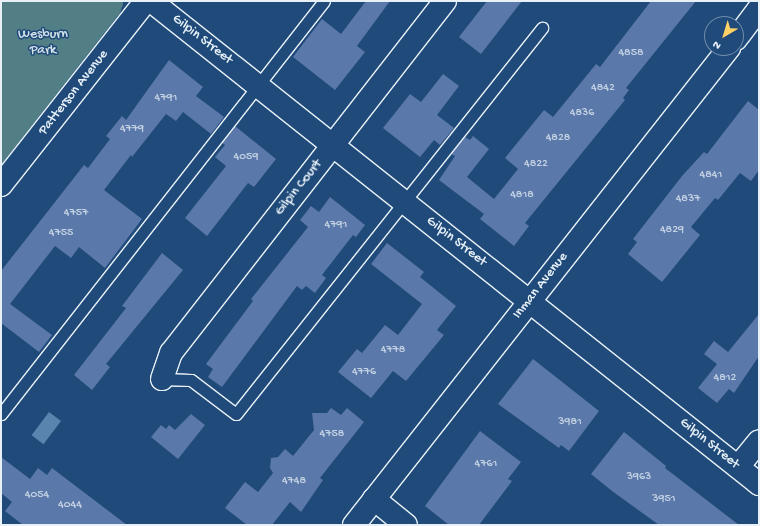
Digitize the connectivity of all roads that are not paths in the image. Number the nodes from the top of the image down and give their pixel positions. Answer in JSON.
{"nodes":[{"id":1,"x":146,"y":1,"type":"edge"},
{"id":2,"x":151,"y":1,"type":"edge"},
{"id":3,"x":324,"y":1,"type":"edge"},
{"id":4,"x":445,"y":1,"type":"edge"},
{"id":5,"x":759,"y":9,"type":"edge"},
{"id":6,"x":542,"y":28,"type":"dead end"},
{"id":7,"x":744,"y":28,"type":"edge"},
{"id":8,"x":722,"y":56,"type":"edge"},
{"id":9,"x":259,"y":85,"type":"junction"},
{"id":10,"x":334,"y":145,"type":"junction"},
{"id":11,"x":1,"y":185,"type":"edge"},
{"id":12,"x":404,"y":202,"type":"junction"},
{"id":13,"x":530,"y":300,"type":"junction"},
{"id":14,"x":162,"y":379,"type":"joint"},
{"id":15,"x":1,"y":414,"type":"edge"},
{"id":16,"x":759,"y":441,"type":"edge"},
{"id":17,"x":738,"y":467,"type":"junction"},
{"id":18,"x":759,"y":484,"type":"edge"},
{"id":19,"x":374,"y":499,"type":"junction"},
{"id":20,"x":354,"y":525,"type":"edge"},
{"id":21,"x":406,"y":525,"type":"edge"}],
"edges":[{"from":1,"to":11,"type":"street","name":"Patterson Avenue"},
{"from":2,"to":9,"type":"street","name":"Gilpin Street"},
{"from":3,"to":9,"type":"lane"},
{"from":4,"to":10,"type":"street","name":"Gilpin Court"},
{"from":5,"to":7,"type":"street"},
{"from":6,"to":12,"type":"lane"},
{"from":8,"to":13,"type":"street","name":"Inman Avenue"},
{"from":9,"to":10,"type":"street","name":"Gilpin Street"},
{"from":9,"to":15,"type":"lane"},
{"from":10,"to":12,"type":"street","name":"Gilpin Street"},
{"from":10,"to":14,"type":"street","name":"Gilpin Court"},
{"from":12,"to":13,"type":"street","name":"Gilpin Street"},
{"from":12,"to":14,"type":"lane"},
{"from":13,"to":17,"type":"street","name":"Gilpin Street"},
{"from":13,"to":19,"type":"street","name":"Inman Avenue"},
{"from":16,"to":17,"type":"street"},
{"from":17,"to":18,"type":"street","name":"Gilpin Street"},
{"from":19,"to":20,"type":"street","name":"Inman Avenue"},
{"from":19,"to":21,"type":"street"}]}
